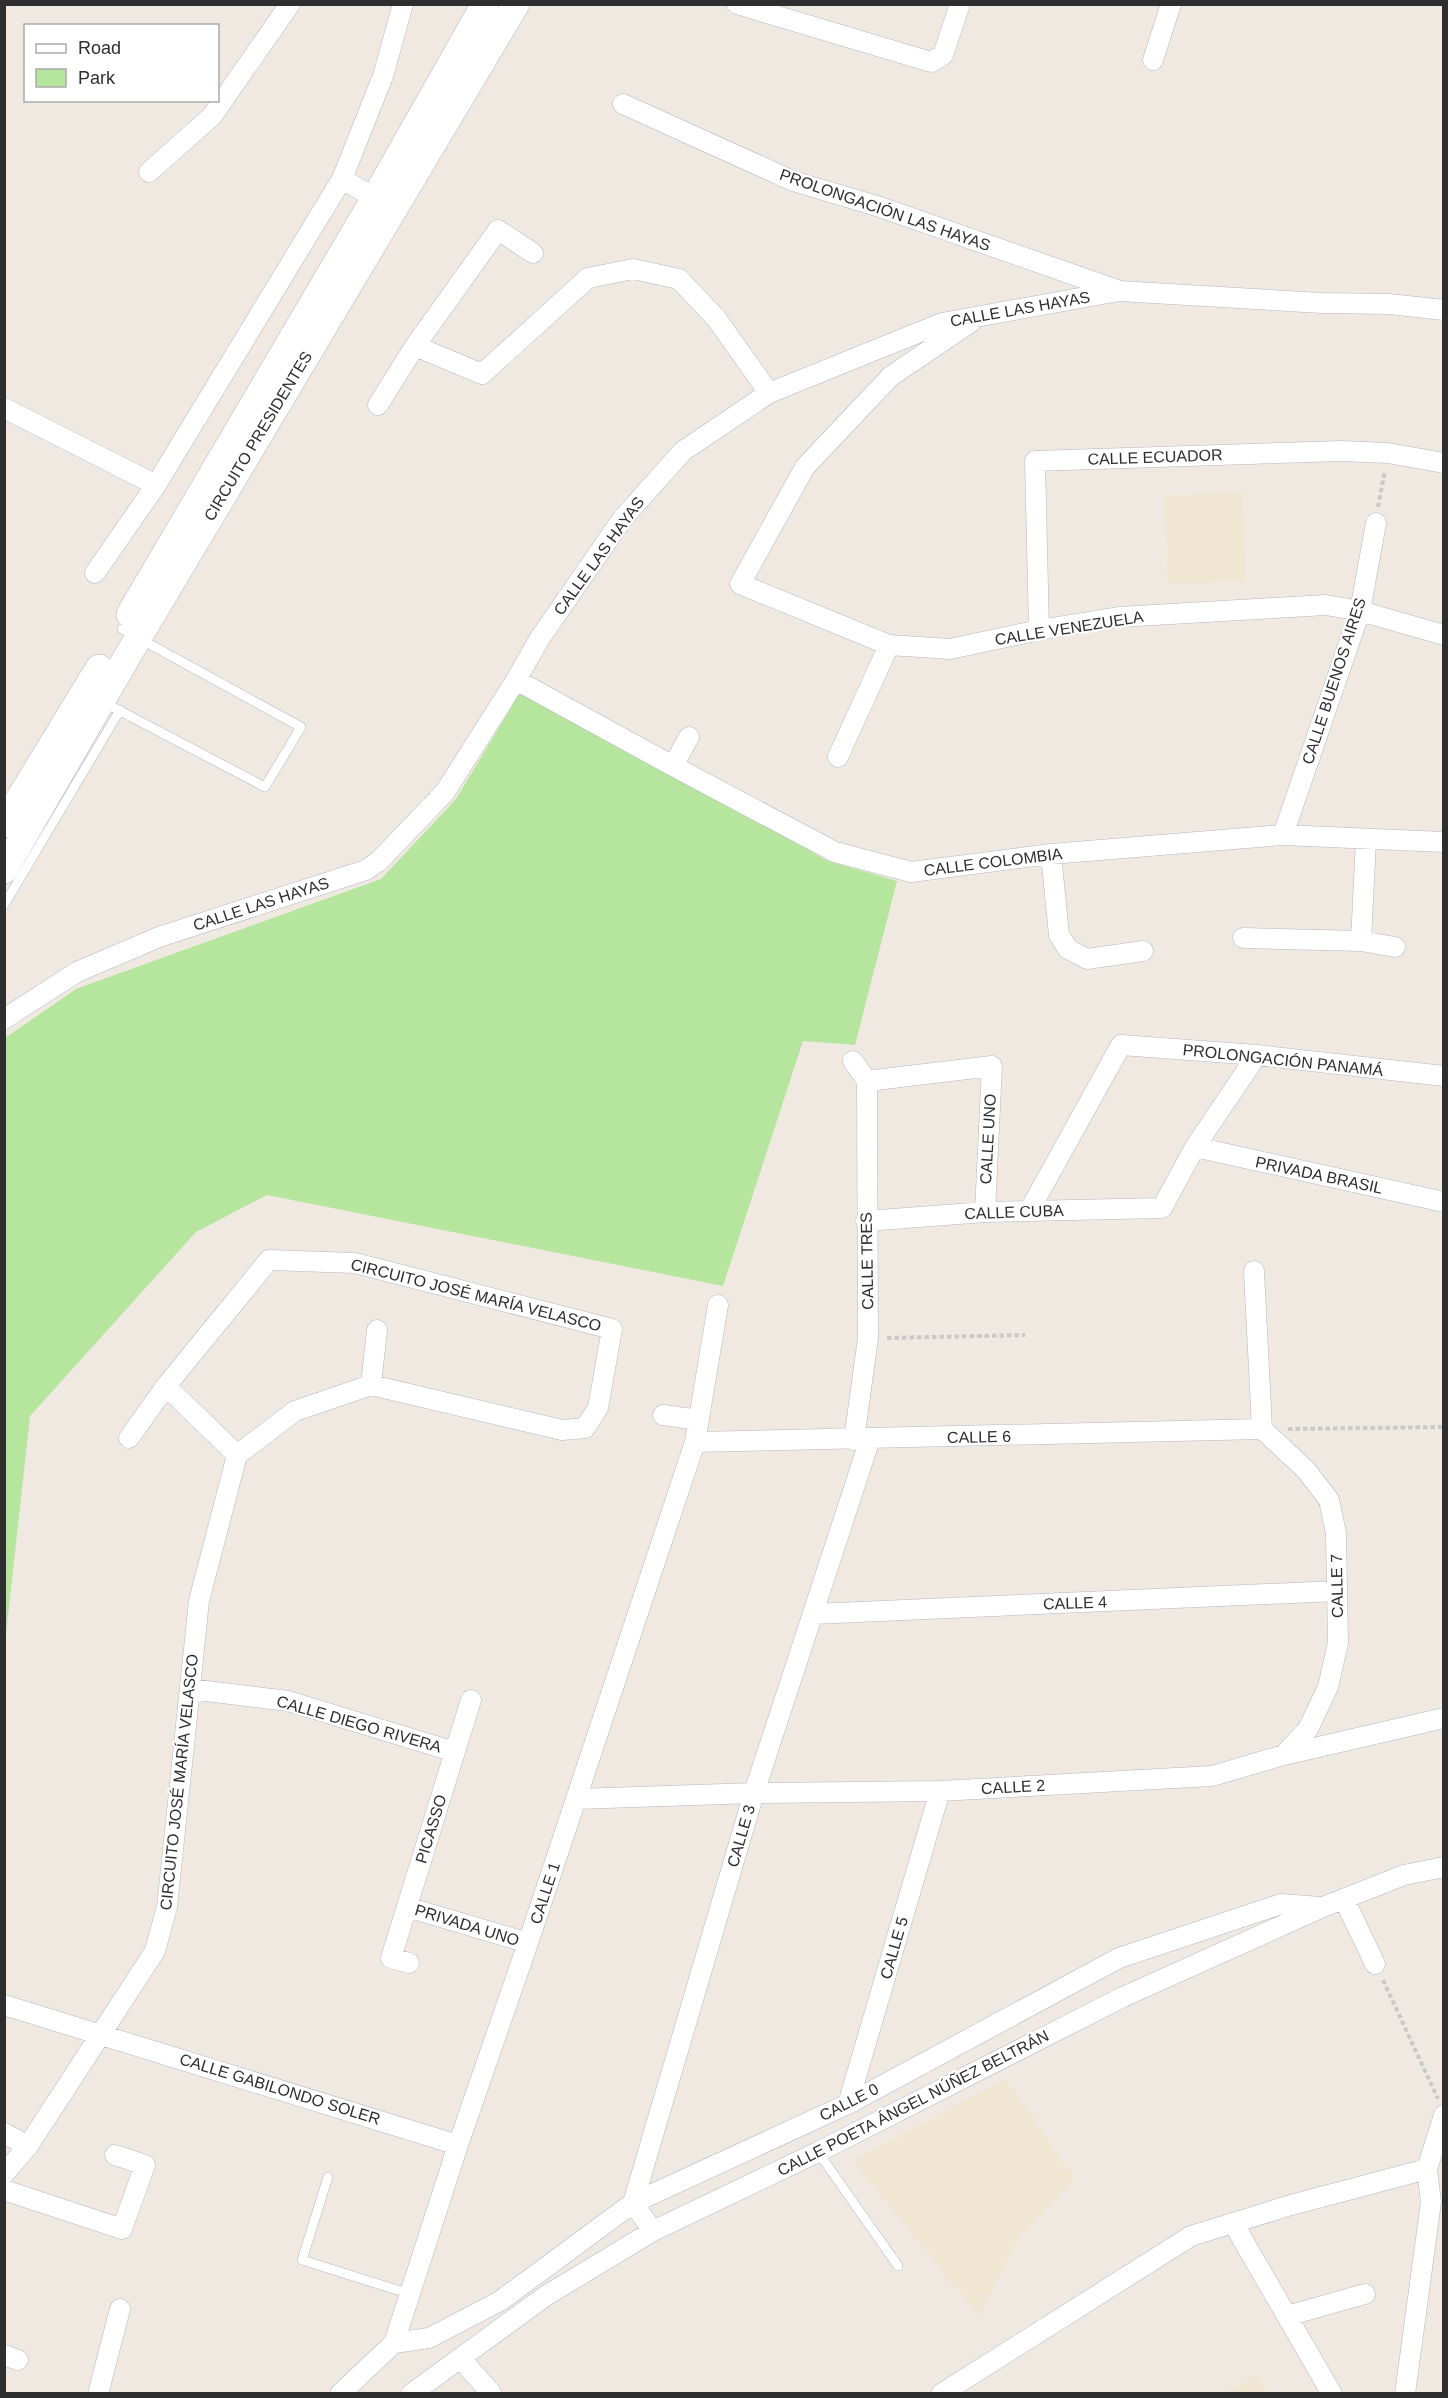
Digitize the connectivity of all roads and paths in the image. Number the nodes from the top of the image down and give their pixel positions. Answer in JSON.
{"nodes":[{"id":1,"x":290,"y":4,"type":"edge"},
{"id":2,"x":403,"y":4,"type":"edge"},
{"id":3,"x":485,"y":4,"type":"edge"},
{"id":4,"x":516,"y":4,"type":"edge"},
{"id":5,"x":737,"y":4,"type":"edge"},
{"id":6,"x":960,"y":4,"type":"edge"},
{"id":7,"x":1171,"y":4,"type":"edge"},
{"id":8,"x":1154,"y":60,"type":"dead end"},
{"id":9,"x":623,"y":104,"type":"dead end"},
{"id":10,"x":150,"y":172,"type":"dead end"},
{"id":11,"x":342,"y":179,"type":"junction"},
{"id":12,"x":375,"y":198,"type":"junction"},
{"id":13,"x":533,"y":253,"type":"dead end"},
{"id":14,"x":1119,"y":291,"type":"junction"},
{"id":15,"x":1443,"y":310,"type":"edge"},
{"id":16,"x":976,"y":318,"type":"junction"},
{"id":17,"x":415,"y":346,"type":"junction"},
{"id":18,"x":769,"y":393,"type":"junction"},
{"id":19,"x":378,"y":405,"type":"dead end"},
{"id":20,"x":4,"y":408,"type":"edge"},
{"id":21,"x":1388,"y":453,"type":"junction"},
{"id":22,"x":1443,"y":463,"type":"edge"},
{"id":23,"x":156,"y":485,"type":"junction"},
{"id":24,"x":1376,"y":523,"type":"joint"},
{"id":25,"x":95,"y":573,"type":"dead end"},
{"id":26,"x":1360,"y":611,"type":"junction"},
{"id":27,"x":1039,"y":630,"type":"junction"},
{"id":28,"x":130,"y":634,"type":"junction"},
{"id":29,"x":1443,"y":635,"type":"edge"},
{"id":30,"x":889,"y":645,"type":"junction"},
{"id":31,"x":516,"y":680,"type":"junction"},
{"id":32,"x":102,"y":701,"type":"junction"},
{"id":33,"x":689,"y":737,"type":"dead end"},
{"id":34,"x":838,"y":757,"type":"dead end"},
{"id":35,"x":673,"y":766,"type":"junction"},
{"id":36,"x":4,"y":824,"type":"edge"},
{"id":37,"x":1283,"y":835,"type":"junction"},
{"id":38,"x":1366,"y":840,"type":"junction"},
{"id":39,"x":1443,"y":842,"type":"edge"},
{"id":40,"x":1051,"y":854,"type":"junction"},
{"id":41,"x":4,"y":870,"type":"edge"},
{"id":42,"x":4,"y":905,"type":"edge"},
{"id":43,"x":1243,"y":938,"type":"dead end"},
{"id":44,"x":1360,"y":941,"type":"junction"},
{"id":45,"x":1395,"y":947,"type":"dead end"},
{"id":46,"x":1143,"y":951,"type":"dead end"},
{"id":47,"x":4,"y":1019,"type":"edge"},
{"id":48,"x":1257,"y":1055,"type":"junction"},
{"id":49,"x":853,"y":1061,"type":"dead end"},
{"id":50,"x":1443,"y":1076,"type":"edge"},
{"id":51,"x":867,"y":1081,"type":"junction"},
{"id":52,"x":1195,"y":1148,"type":"junction"},
{"id":53,"x":1443,"y":1202,"type":"edge"},
{"id":54,"x":1029,"y":1211,"type":"junction"},
{"id":55,"x":985,"y":1212,"type":"junction"},
{"id":56,"x":866,"y":1221,"type":"junction"},
{"id":57,"x":1254,"y":1271,"type":"dead end"},
{"id":58,"x":718,"y":1305,"type":"dead end"},
{"id":59,"x":377,"y":1330,"type":"dead end"},
{"id":60,"x":1024,"y":1335,"type":"dead end"},
{"id":61,"x":868,"y":1338,"type":"junction"},
{"id":62,"x":371,"y":1385,"type":"junction"},
{"id":63,"x":166,"y":1386,"type":"junction"},
{"id":64,"x":663,"y":1415,"type":"dead end"},
{"id":65,"x":699,"y":1420,"type":"junction"},
{"id":66,"x":1443,"y":1427,"type":"edge"},
{"id":67,"x":1262,"y":1429,"type":"junction"},
{"id":68,"x":129,"y":1438,"type":"dead end"},
{"id":69,"x":862,"y":1440,"type":"junction"},
{"id":70,"x":695,"y":1443,"type":"junction"},
{"id":71,"x":237,"y":1455,"type":"junction"},
{"id":72,"x":1337,"y":1591,"type":"junction"},
{"id":73,"x":813,"y":1614,"type":"junction"},
{"id":74,"x":190,"y":1689,"type":"junction"},
{"id":75,"x":471,"y":1700,"type":"dead end"},
{"id":76,"x":1443,"y":1718,"type":"edge"},
{"id":77,"x":455,"y":1752,"type":"junction"},
{"id":78,"x":1284,"y":1755,"type":"junction"},
{"id":79,"x":940,"y":1791,"type":"junction"},
{"id":80,"x":754,"y":1793,"type":"junction"},
{"id":81,"x":576,"y":1799,"type":"junction"},
{"id":82,"x":1443,"y":1867,"type":"edge"},
{"id":83,"x":1344,"y":1899,"type":"junction"},
{"id":84,"x":407,"y":1907,"type":"junction"},
{"id":85,"x":1323,"y":1907,"type":"junction"},
{"id":86,"x":528,"y":1943,"type":"junction"},
{"id":87,"x":400,"y":1960,"type":"dead end"},
{"id":88,"x":1375,"y":1964,"type":"joint"},
{"id":89,"x":4,"y":2005,"type":"edge"},
{"id":90,"x":102,"y":2034,"type":"junction"},
{"id":91,"x":848,"y":2104,"type":"junction"},
{"id":92,"x":1441,"y":2107,"type":"edge"},
{"id":93,"x":4,"y":2133,"type":"edge"},
{"id":94,"x":458,"y":2145,"type":"junction"},
{"id":95,"x":28,"y":2146,"type":"junction"},
{"id":96,"x":818,"y":2152,"type":"junction"},
{"id":97,"x":115,"y":2156,"type":"dead end"},
{"id":98,"x":1427,"y":2169,"type":"junction"},
{"id":99,"x":4,"y":2174,"type":"edge"},
{"id":100,"x":327,"y":2177,"type":"dead end"},
{"id":101,"x":4,"y":2190,"type":"edge"},
{"id":102,"x":633,"y":2203,"type":"junction"},
{"id":103,"x":1233,"y":2223,"type":"junction"},
{"id":104,"x":653,"y":2231,"type":"junction"},
{"id":105,"x":898,"y":2266,"type":"dead end"},
{"id":106,"x":410,"y":2294,"type":"junction"},
{"id":107,"x":1365,"y":2294,"type":"dead end"},
{"id":108,"x":120,"y":2309,"type":"dead end"},
{"id":109,"x":1287,"y":2316,"type":"junction"},
{"id":110,"x":394,"y":2343,"type":"junction"},
{"id":111,"x":461,"y":2359,"type":"junction"},
{"id":112,"x":98,"y":2394,"type":"edge"},
{"id":113,"x":340,"y":2394,"type":"edge"},
{"id":114,"x":411,"y":2394,"type":"edge"},
{"id":115,"x":492,"y":2394,"type":"edge"},
{"id":116,"x":941,"y":2394,"type":"edge"},
{"id":117,"x":1332,"y":2394,"type":"edge"},
{"id":118,"x":1405,"y":2394,"type":"edge"}],
"edges":[{"from":1,"to":10,"type":"street"},
{"from":2,"to":11,"type":"street"},
{"from":3,"to":12,"type":"main road","name":"CIRCUITO PRESIDENTES"},
{"from":4,"to":28,"type":"main road","name":"CIRCUITO PRESIDENTES"},
{"from":5,"to":6,"type":"street"},
{"from":7,"to":8,"type":"street"},
{"from":9,"to":14,"type":"street","name":"PROLONGACIÓN LAS HAYAS"},
{"from":11,"to":12,"type":"street"},
{"from":11,"to":23,"type":"street"},
{"from":12,"to":28,"type":"main road","name":"CIRCUITO PRESIDENTES"},
{"from":13,"to":17,"type":"street"},
{"from":14,"to":15,"type":"street","name":"CALLE LAS HAYAS"},
{"from":14,"to":16,"type":"street","name":"CALLE LAS HAYAS"},
{"from":16,"to":18,"type":"street","name":"CALLE LAS HAYAS"},
{"from":16,"to":30,"type":"street","name":"CALLE VENEZUELA"},
{"from":17,"to":18,"type":"street"},
{"from":17,"to":19,"type":"street"},
{"from":18,"to":31,"type":"street","name":"CALLE LAS HAYAS"},
{"from":20,"to":23,"type":"street"},
{"from":21,"to":22,"type":"street","name":"CALLE ECUADOR"},
{"from":21,"to":24,"type":"path"},
{"from":21,"to":27,"type":"street","name":"CALLE ECUADOR"},
{"from":23,"to":25,"type":"street"},
{"from":24,"to":26,"type":"street","name":"CALLE BUENOS AIRES"},
{"from":26,"to":27,"type":"street","name":"CALLE VENEZUELA"},
{"from":26,"to":29,"type":"street","name":"CALLE VENEZUELA"},
{"from":26,"to":37,"type":"street","name":"CALLE BUENOS AIRES"},
{"from":27,"to":30,"type":"street","name":"CALLE VENEZUELA"},
{"from":28,"to":32,"type":"main road","name":"CIRCUITO PRESIDENTES"},
{"from":28,"to":32,"type":"lane"},
{"from":30,"to":34,"type":"street"},
{"from":31,"to":35,"type":"street","name":"CALLE COLOMBIA"},
{"from":31,"to":47,"type":"street","name":"CALLE LAS HAYAS"},
{"from":32,"to":36,"type":"main road","name":"CIRCUITO PRESIDENTES"},
{"from":32,"to":41,"type":"main road","name":"CIRCUITO PRESIDENTES"},
{"from":32,"to":42,"type":"lane"},
{"from":33,"to":35,"type":"street"},
{"from":35,"to":40,"type":"street","name":"CALLE COLOMBIA"},
{"from":37,"to":38,"type":"street","name":"CALLE COLOMBIA"},
{"from":37,"to":40,"type":"street","name":"CALLE COLOMBIA"},
{"from":38,"to":39,"type":"street","name":"CALLE COLOMBIA"},
{"from":38,"to":44,"type":"street"},
{"from":40,"to":46,"type":"street"},
{"from":43,"to":44,"type":"street"},
{"from":44,"to":45,"type":"street"},
{"from":48,"to":50,"type":"street","name":"PROLONGACIÓN PANAMÁ"},
{"from":48,"to":52,"type":"street"},
{"from":48,"to":54,"type":"street","name":"PROLONGACIÓN PANAMÁ"},
{"from":49,"to":51,"type":"street"},
{"from":51,"to":55,"type":"street","name":"CALLE UNO"},
{"from":51,"to":56,"type":"street","name":"CALLE TRES"},
{"from":52,"to":53,"type":"street","name":"PRIVADA BRASIL"},
{"from":52,"to":54,"type":"street","name":"CALLE CUBA"},
{"from":54,"to":55,"type":"street","name":"CALLE CUBA"},
{"from":55,"to":56,"type":"street","name":"CALLE CUBA"},
{"from":56,"to":61,"type":"street","name":"CALLE TRES"},
{"from":57,"to":67,"type":"street"},
{"from":58,"to":65,"type":"street","name":"CALLE 1"},
{"from":59,"to":62,"type":"street"},
{"from":60,"to":61,"type":"path"},
{"from":61,"to":69,"type":"street","name":"CALLE TRES"},
{"from":62,"to":63,"type":"street","name":"CIRCUITO JOSÉ MARÍA VELASCO"},
{"from":62,"to":71,"type":"street"},
{"from":63,"to":68,"type":"street"},
{"from":63,"to":71,"type":"street"},
{"from":64,"to":65,"type":"street"},
{"from":65,"to":70,"type":"street","name":"CALLE 1"},
{"from":66,"to":67,"type":"path"},
{"from":67,"to":69,"type":"street","name":"CALLE 6"},
{"from":67,"to":72,"type":"street","name":"CALLE 7"},
{"from":69,"to":70,"type":"street","name":"CALLE 6"},
{"from":69,"to":73,"type":"street","name":"CALLE 3"},
{"from":70,"to":81,"type":"street","name":"CALLE 1"},
{"from":71,"to":74,"type":"street","name":"CIRCUITO JOSÉ MARÍA VELASCO"},
{"from":72,"to":73,"type":"street","name":"CALLE 4"},
{"from":72,"to":78,"type":"street","name":"CALLE 7"},
{"from":73,"to":80,"type":"street","name":"CALLE 3"},
{"from":74,"to":77,"type":"street","name":"CALLE DIEGO RIVERA"},
{"from":74,"to":90,"type":"street","name":"CIRCUITO JOSÉ MARÍA VELASCO"},
{"from":75,"to":77,"type":"street","name":"PICASSO"},
{"from":76,"to":78,"type":"street","name":"CALLE 2"},
{"from":77,"to":84,"type":"street","name":"PICASSO"},
{"from":78,"to":79,"type":"street","name":"CALLE 2"},
{"from":79,"to":80,"type":"street","name":"CALLE 2"},
{"from":79,"to":91,"type":"street","name":"CALLE 5"},
{"from":80,"to":81,"type":"street","name":"CALLE 2"},
{"from":80,"to":102,"type":"street","name":"CALLE 3"},
{"from":81,"to":86,"type":"street","name":"CALLE 1"},
{"from":82,"to":83,"type":"street","name":"CALLE POETA ÁNGEL NÚÑEZ BELTRÁN"},
{"from":83,"to":85,"type":"street","name":"CALLE POETA ÁNGEL NÚÑEZ BELTRÁN"},
{"from":83,"to":88,"type":"street"},
{"from":84,"to":86,"type":"street","name":"PRIVADA UNO"},
{"from":84,"to":87,"type":"street","name":"PICASSO"},
{"from":85,"to":91,"type":"street","name":"CALLE 0"},
{"from":85,"to":96,"type":"street","name":"CALLE POETA ÁNGEL NÚÑEZ BELTRÁN"},
{"from":86,"to":94,"type":"street","name":"CALLE 1"},
{"from":88,"to":92,"type":"path"},
{"from":89,"to":90,"type":"street","name":"CALLE GABILONDO SOLER"},
{"from":90,"to":94,"type":"street","name":"CALLE GABILONDO SOLER"},
{"from":90,"to":95,"type":"street","name":"CIRCUITO JOSÉ MARÍA VELASCO"},
{"from":91,"to":102,"type":"street","name":"CALLE 0"},
{"from":92,"to":98,"type":"street"},
{"from":93,"to":95,"type":"street"},
{"from":94,"to":106,"type":"street","name":"CALLE 1"},
{"from":95,"to":99,"type":"street","name":"CIRCUITO JOSÉ MARÍA VELASCO"},
{"from":96,"to":104,"type":"street","name":"CALLE POETA ÁNGEL NÚÑEZ BELTRÁN"},
{"from":96,"to":105,"type":"lane"},
{"from":97,"to":101,"type":"street"},
{"from":98,"to":103,"type":"street"},
{"from":98,"to":118,"type":"street"},
{"from":100,"to":106,"type":"lane"},
{"from":102,"to":104,"type":"street"},
{"from":102,"to":110,"type":"street","name":"CALLE 0"},
{"from":103,"to":109,"type":"street"},
{"from":103,"to":116,"type":"street"},
{"from":104,"to":111,"type":"street","name":"CALLE POETA ÁNGEL NÚÑEZ BELTRÁN"},
{"from":106,"to":110,"type":"street","name":"CALLE 1"},
{"from":107,"to":109,"type":"street"},
{"from":108,"to":112,"type":"street"},
{"from":109,"to":117,"type":"street"},
{"from":110,"to":113,"type":"street"},
{"from":111,"to":114,"type":"street","name":"CALLE POETA ÁNGEL NÚÑEZ BELTRÁN"},
{"from":111,"to":115,"type":"street"}]}
